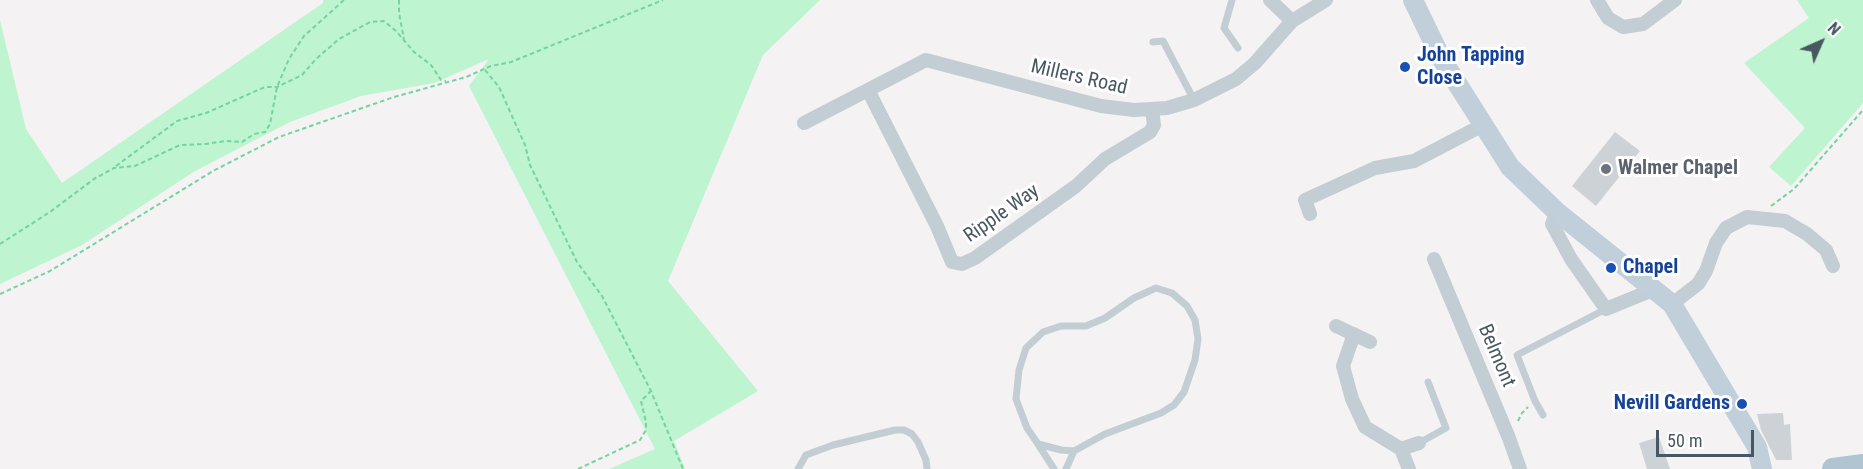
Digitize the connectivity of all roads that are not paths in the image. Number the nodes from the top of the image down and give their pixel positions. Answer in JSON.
{"nodes":[{"id":1,"x":1232,"y":0,"type":"edge"},
{"id":2,"x":1270,"y":0,"type":"edge"},
{"id":3,"x":1326,"y":0,"type":"edge"},
{"id":4,"x":1413,"y":0,"type":"edge"},
{"id":5,"x":1597,"y":0,"type":"edge"},
{"id":6,"x":1675,"y":0,"type":"edge"},
{"id":7,"x":1292,"y":21,"type":"junction"},
{"id":8,"x":1153,"y":42,"type":"dead end"},
{"id":9,"x":1238,"y":48,"type":"dead end"},
{"id":10,"x":868,"y":90,"type":"junction"},
{"id":11,"x":1194,"y":100,"type":"junction"},
{"id":12,"x":1152,"y":110,"type":"junction"},
{"id":13,"x":804,"y":123,"type":"dead end"},
{"id":14,"x":1483,"y":125,"type":"junction"},
{"id":15,"x":1557,"y":212,"type":"junction"},
{"id":16,"x":1310,"y":214,"type":"dead end"},
{"id":17,"x":1434,"y":259,"type":"dead end"},
{"id":18,"x":1833,"y":266,"type":"dead end"},
{"id":19,"x":1655,"y":289,"type":"junction"},
{"id":20,"x":1672,"y":304,"type":"junction"},
{"id":21,"x":1606,"y":309,"type":"junction"},
{"id":22,"x":1336,"y":326,"type":"dead end"},
{"id":23,"x":1354,"y":334,"type":"junction"},
{"id":24,"x":1370,"y":342,"type":"dead end"},
{"id":25,"x":1428,"y":382,"type":"dead end"},
{"id":26,"x":1543,"y":415,"type":"dead end"},
{"id":27,"x":1419,"y":443,"type":"joint"},
{"id":28,"x":1038,"y":444,"type":"junction"},
{"id":29,"x":1401,"y":449,"type":"junction"},
{"id":30,"x":1074,"y":451,"type":"junction"},
{"id":31,"x":1863,"y":465,"type":"edge"},
{"id":32,"x":798,"y":469,"type":"edge"},
{"id":33,"x":927,"y":469,"type":"edge"},
{"id":34,"x":1054,"y":469,"type":"edge"},
{"id":35,"x":1066,"y":469,"type":"edge"},
{"id":36,"x":1409,"y":469,"type":"edge"},
{"id":37,"x":1520,"y":469,"type":"edge"},
{"id":38,"x":1762,"y":469,"type":"edge"},
{"id":39,"x":1833,"y":469,"type":"edge"}],
"edges":[{"from":1,"to":9,"type":"lane"},
{"from":2,"to":7,"type":"street"},
{"from":3,"to":7,"type":"street","name":"Millers Road"},
{"from":4,"to":14,"type":"street"},
{"from":5,"to":6,"type":"street"},
{"from":7,"to":11,"type":"street","name":"Millers Road"},
{"from":8,"to":11,"type":"lane"},
{"from":10,"to":12,"type":"street","name":"Millers Road"},
{"from":10,"to":12,"type":"street","name":"Ripple Way"},
{"from":10,"to":13,"type":"street","name":"Millers Road"},
{"from":11,"to":12,"type":"street","name":"Millers Road"},
{"from":14,"to":15,"type":"street"},
{"from":14,"to":16,"type":"street"},
{"from":15,"to":19,"type":"street"},
{"from":15,"to":21,"type":"street"},
{"from":17,"to":37,"type":"street","name":"Belmont"},
{"from":18,"to":20,"type":"street"},
{"from":19,"to":20,"type":"street"},
{"from":19,"to":21,"type":"street"},
{"from":20,"to":38,"type":"street"},
{"from":21,"to":26,"type":"lane"},
{"from":22,"to":23,"type":"street"},
{"from":23,"to":24,"type":"street"},
{"from":23,"to":29,"type":"street"},
{"from":25,"to":27,"type":"lane"},
{"from":27,"to":29,"type":"street"},
{"from":28,"to":30,"type":"lane"},
{"from":28,"to":30,"type":"lane"},
{"from":28,"to":34,"type":"lane"},
{"from":29,"to":36,"type":"street"},
{"from":30,"to":35,"type":"lane"},
{"from":31,"to":39,"type":"main road"},
{"from":32,"to":33,"type":"lane"}]}
